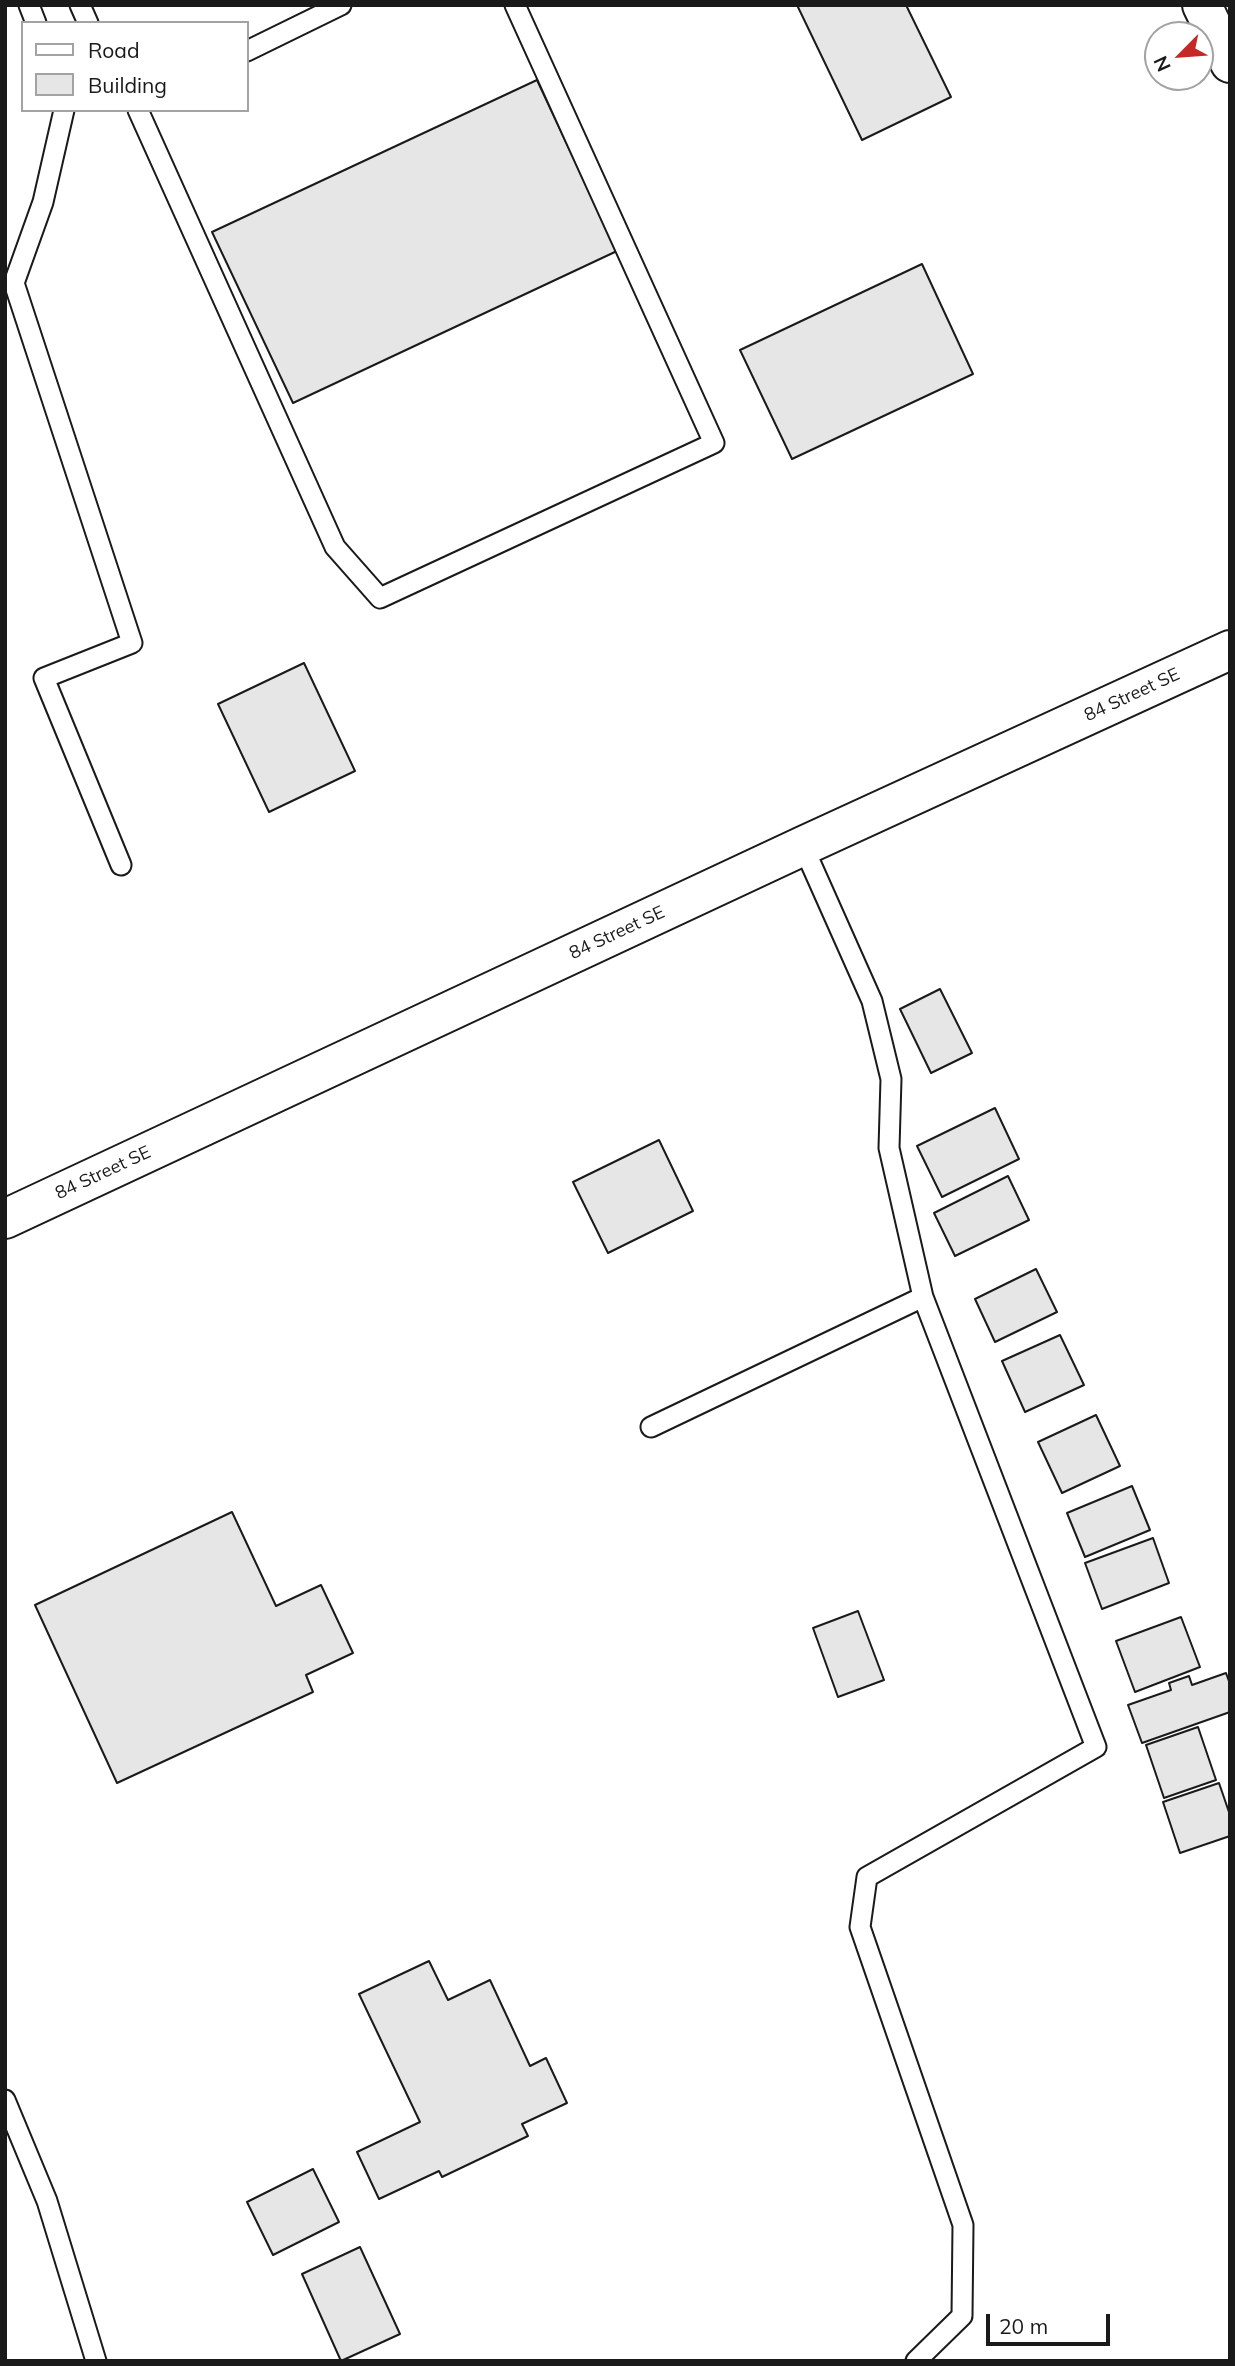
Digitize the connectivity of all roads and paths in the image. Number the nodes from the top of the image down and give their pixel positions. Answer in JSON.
{"nodes":[{"id":1,"x":80,"y":5,"type":"edge"},
{"id":2,"x":341,"y":5,"type":"edge"},
{"id":3,"x":515,"y":5,"type":"edge"},
{"id":4,"x":1202,"y":5,"type":"edge"},
{"id":5,"x":88,"y":21,"type":"edge"},
{"id":6,"x":248,"y":51,"type":"edge"},
{"id":7,"x":1230,"y":63,"type":"edge"},
{"id":8,"x":64,"y":112,"type":"edge"},
{"id":9,"x":139,"y":112,"type":"edge"},
{"id":10,"x":1230,"y":650,"type":"edge"},
{"id":11,"x":803,"y":846,"type":"junction"},
{"id":12,"x":121,"y":865,"type":"dead end"},
{"id":13,"x":5,"y":1219,"type":"edge"},
{"id":14,"x":923,"y":1297,"type":"junction"},
{"id":15,"x":651,"y":1427,"type":"dead end"},
{"id":16,"x":5,"y":2100,"type":"edge"},
{"id":17,"x":96,"y":2361,"type":"edge"},
{"id":18,"x":916,"y":2361,"type":"edge"}],
"edges":[{"from":1,"to":5,"type":"lane"},
{"from":2,"to":6,"type":"lane"},
{"from":3,"to":9,"type":"lane"},
{"from":4,"to":7,"type":"street"},
{"from":8,"to":12,"type":"lane"},
{"from":10,"to":11,"type":"street","name":"84 Street SE"},
{"from":11,"to":13,"type":"street","name":"84 Street SE"},
{"from":11,"to":14,"type":"lane"},
{"from":14,"to":15,"type":"lane"},
{"from":14,"to":18,"type":"lane"},
{"from":16,"to":17,"type":"lane"}]}
